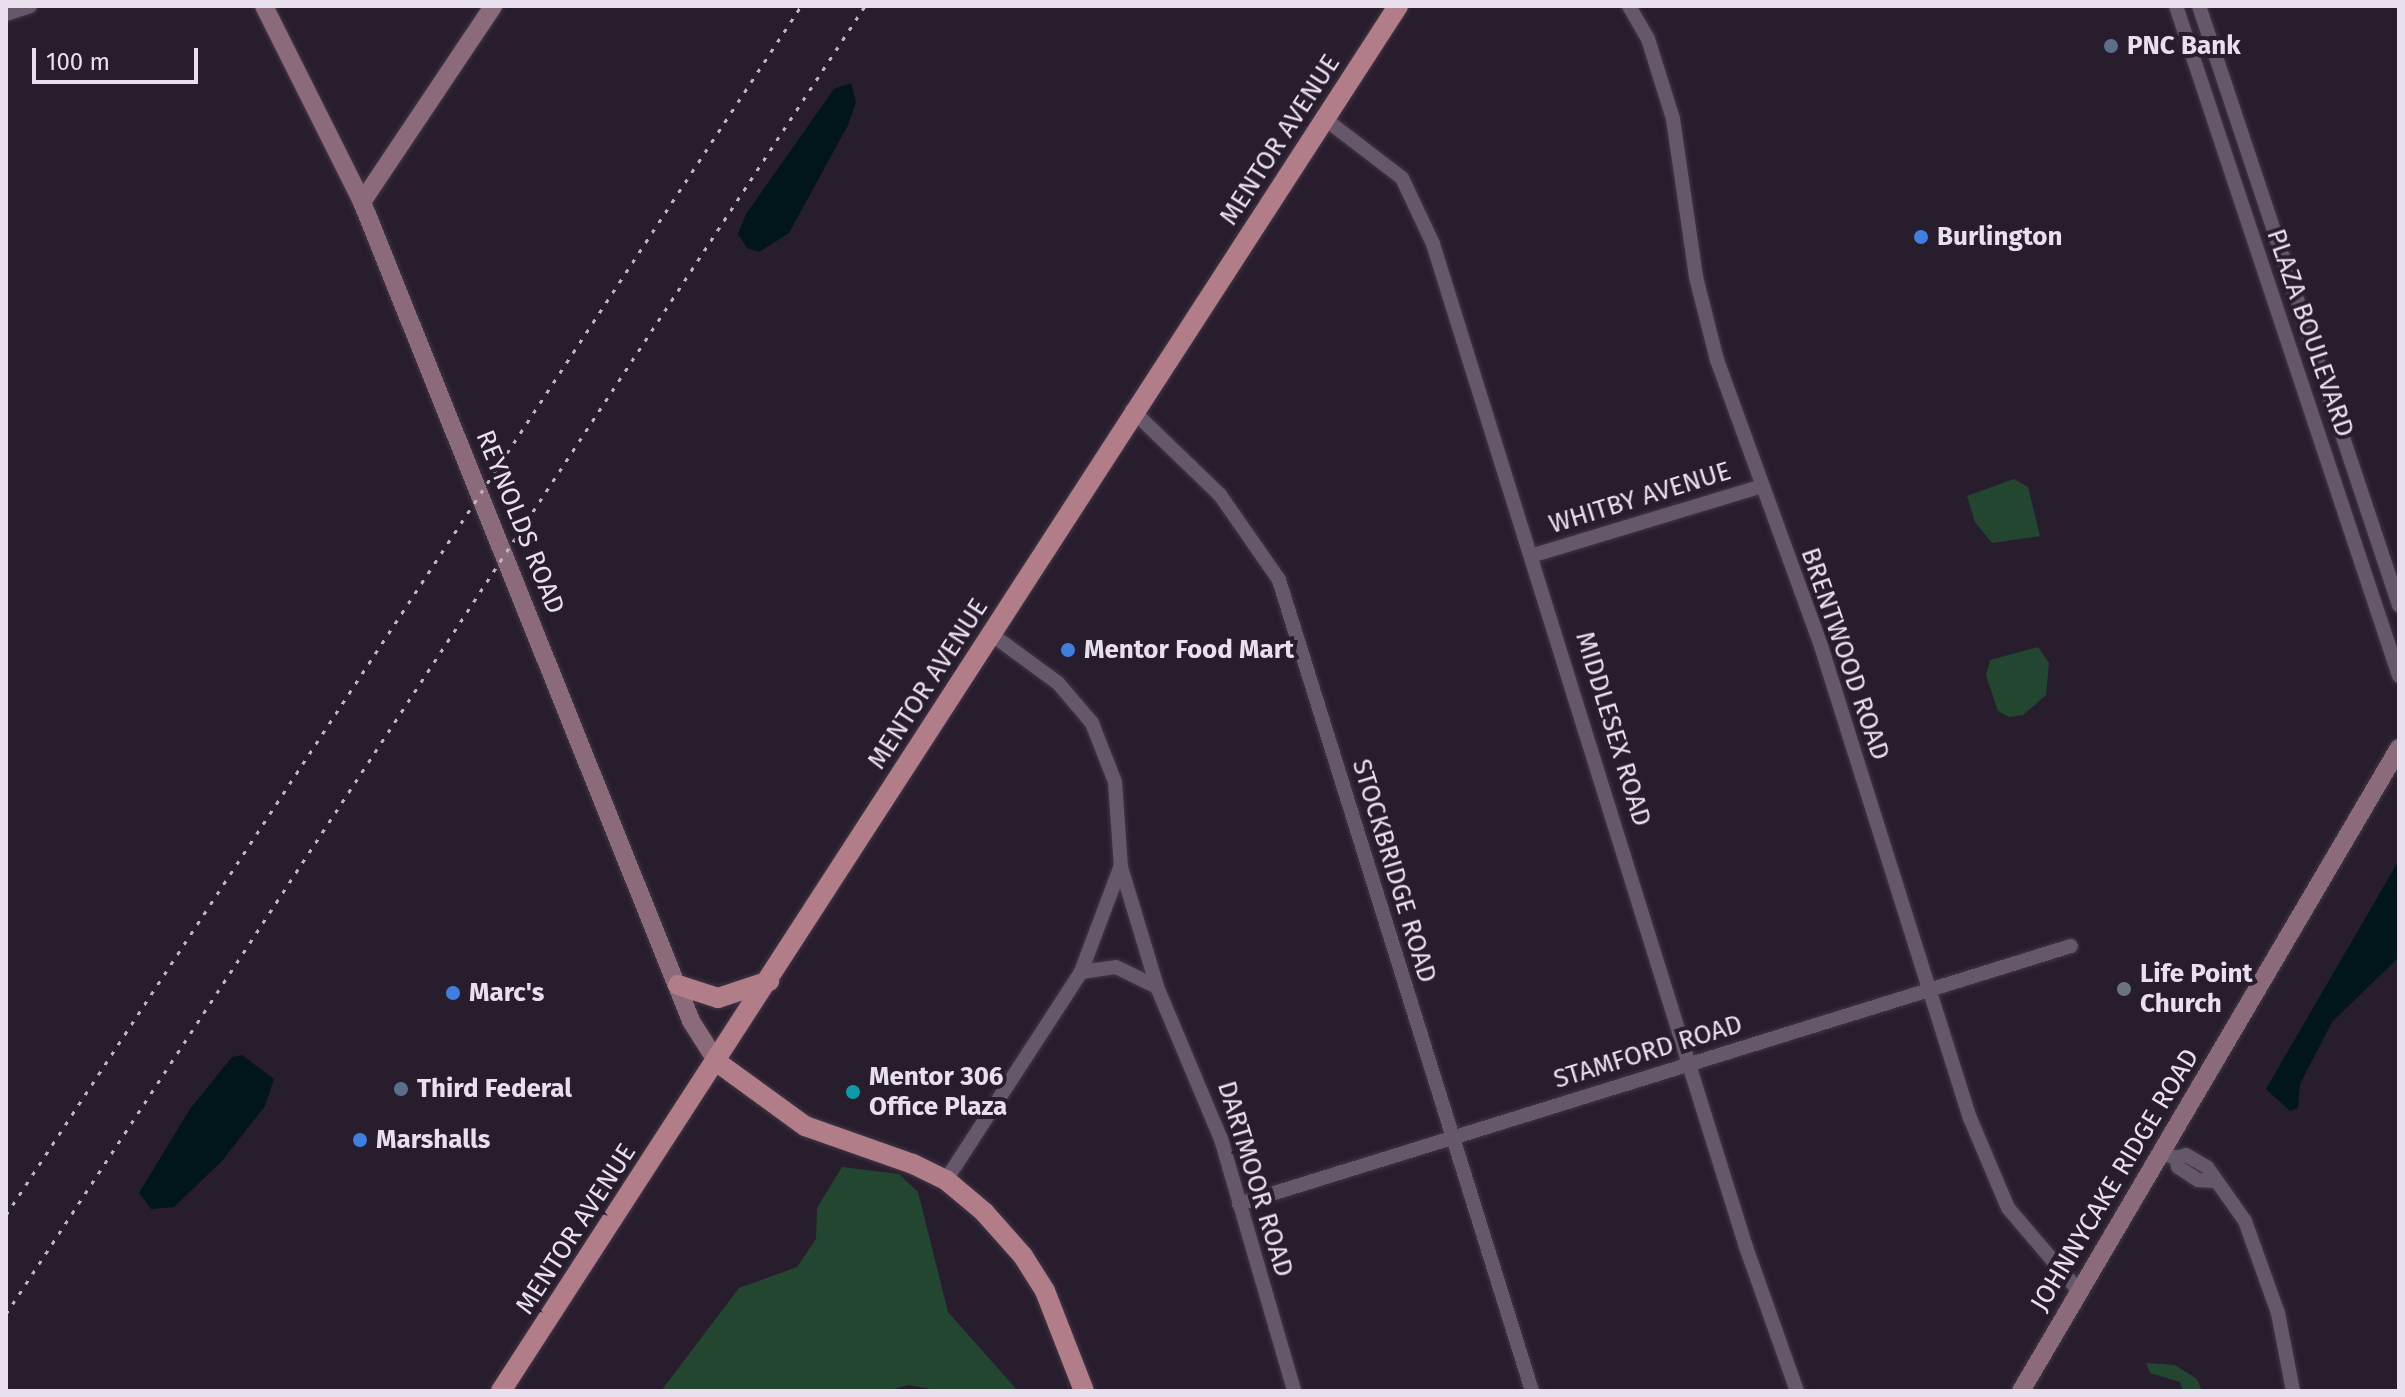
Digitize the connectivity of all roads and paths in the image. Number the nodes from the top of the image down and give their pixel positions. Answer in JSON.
{"nodes":[{"id":1,"x":30,"y":6,"type":"edge"},
{"id":2,"x":264,"y":6,"type":"edge"},
{"id":3,"x":493,"y":6,"type":"edge"},
{"id":4,"x":1398,"y":6,"type":"edge"},
{"id":5,"x":1629,"y":6,"type":"edge"},
{"id":6,"x":2176,"y":6,"type":"edge"},
{"id":7,"x":2199,"y":6,"type":"edge"},
{"id":8,"x":6,"y":14,"type":"edge"},
{"id":9,"x":1325,"y":119,"type":"junction"},
{"id":10,"x":362,"y":202,"type":"junction"},
{"id":11,"x":1132,"y":410,"type":"junction"},
{"id":12,"x":1759,"y":487,"type":"junction"},
{"id":13,"x":1534,"y":555,"type":"junction"},
{"id":14,"x":2399,"y":605,"type":"edge"},
{"id":15,"x":991,"y":634,"type":"junction"},
{"id":16,"x":2399,"y":676,"type":"edge"},
{"id":17,"x":2399,"y":748,"type":"edge"},
{"id":18,"x":1121,"y":867,"type":"junction"},
{"id":19,"x":2071,"y":946,"type":"dead end"},
{"id":20,"x":1081,"y":972,"type":"junction"},
{"id":21,"x":769,"y":981,"type":"junction"},
{"id":22,"x":678,"y":985,"type":"junction"},
{"id":23,"x":1157,"y":987,"type":"junction"},
{"id":24,"x":1929,"y":991,"type":"junction"},
{"id":25,"x":717,"y":1062,"type":"junction"},
{"id":26,"x":1690,"y":1063,"type":"junction"},
{"id":27,"x":1452,"y":1139,"type":"junction"},
{"id":28,"x":2168,"y":1156,"type":"junction"},
{"id":29,"x":946,"y":1180,"type":"junction"},
{"id":30,"x":1239,"y":1204,"type":"junction"},
{"id":31,"x":2079,"y":1291,"type":"junction"},
{"id":32,"x":501,"y":1391,"type":"edge"},
{"id":33,"x":1084,"y":1391,"type":"edge"},
{"id":34,"x":1294,"y":1391,"type":"edge"},
{"id":35,"x":1532,"y":1391,"type":"edge"},
{"id":36,"x":1797,"y":1391,"type":"edge"},
{"id":37,"x":2021,"y":1391,"type":"edge"},
{"id":38,"x":2293,"y":1391,"type":"edge"}],
"edges":[{"from":1,"to":8,"type":"street"},
{"from":2,"to":10,"type":"main road","name":"REYNOLDS ROAD"},
{"from":3,"to":10,"type":"main road"},
{"from":4,"to":9,"type":"main road","name":"MENTOR AVENUE"},
{"from":5,"to":12,"type":"street","name":"BRENTWOOD ROAD"},
{"from":6,"to":16,"type":"street","name":"PLAZA BOULEVARD"},
{"from":7,"to":14,"type":"street","name":"PLAZA BOULEVARD"},
{"from":9,"to":11,"type":"main road","name":"MENTOR AVENUE"},
{"from":9,"to":13,"type":"street","name":"MIDDLESEX ROAD"},
{"from":10,"to":22,"type":"main road","name":"REYNOLDS ROAD"},
{"from":11,"to":15,"type":"main road","name":"MENTOR AVENUE"},
{"from":11,"to":27,"type":"street","name":"STOCKBRIDGE ROAD"},
{"from":12,"to":13,"type":"street","name":"WHITBY AVENUE"},
{"from":12,"to":24,"type":"street","name":"BRENTWOOD ROAD"},
{"from":13,"to":26,"type":"street","name":"MIDDLESEX ROAD"},
{"from":15,"to":18,"type":"street","name":"DARTMOOR ROAD"},
{"from":15,"to":21,"type":"main road","name":"MENTOR AVENUE"},
{"from":17,"to":28,"type":"main road","name":"JOHNNYCAKE RIDGE ROAD"},
{"from":18,"to":20,"type":"street"},
{"from":18,"to":23,"type":"street","name":"DARTMOOR ROAD"},
{"from":19,"to":24,"type":"street","name":"STAMFORD ROAD"},
{"from":20,"to":23,"type":"street"},
{"from":20,"to":29,"type":"street"},
{"from":21,"to":22,"type":"main road"},
{"from":21,"to":25,"type":"main road","name":"MENTOR AVENUE"},
{"from":22,"to":25,"type":"main road","name":"REYNOLDS ROAD"},
{"from":23,"to":30,"type":"street","name":"DARTMOOR ROAD"},
{"from":24,"to":26,"type":"street","name":"STAMFORD ROAD"},
{"from":24,"to":31,"type":"street","name":"BRENTWOOD ROAD"},
{"from":25,"to":29,"type":"main road"},
{"from":25,"to":32,"type":"main road","name":"MENTOR AVENUE"},
{"from":26,"to":27,"type":"street","name":"STAMFORD ROAD"},
{"from":26,"to":36,"type":"street","name":"MIDDLESEX ROAD"},
{"from":27,"to":30,"type":"street","name":"STAMFORD ROAD"},
{"from":27,"to":35,"type":"street","name":"STOCKBRIDGE ROAD"},
{"from":28,"to":31,"type":"main road","name":"JOHNNYCAKE RIDGE ROAD"},
{"from":28,"to":38,"type":"street"},
{"from":29,"to":33,"type":"main road"},
{"from":30,"to":34,"type":"street","name":"DARTMOOR ROAD"},
{"from":31,"to":37,"type":"main road","name":"JOHNNYCAKE RIDGE ROAD"}]}
